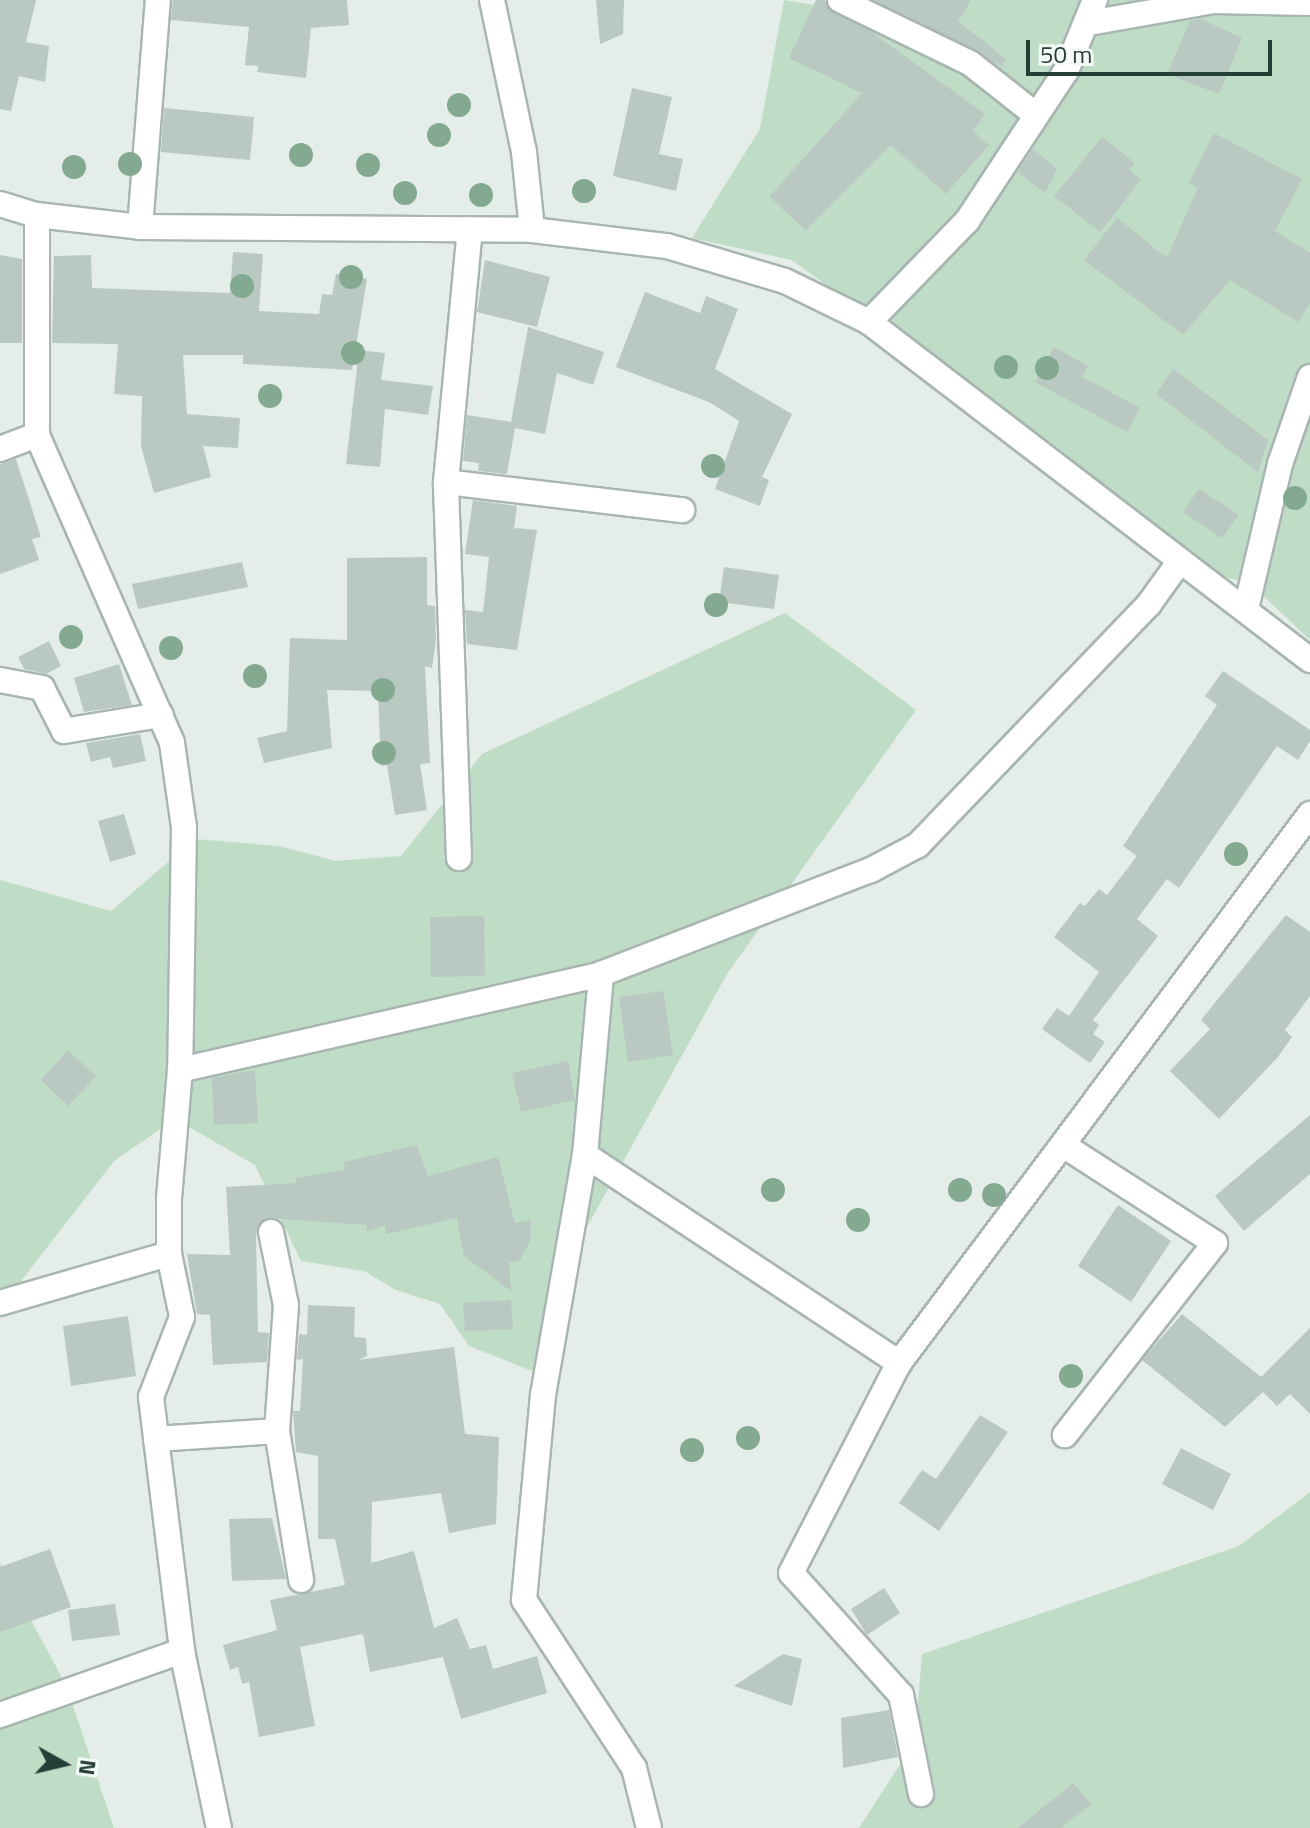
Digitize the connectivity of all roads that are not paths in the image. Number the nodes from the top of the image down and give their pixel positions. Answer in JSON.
{"nodes":[{"id":1,"x":158,"y":0,"type":"edge"},
{"id":2,"x":492,"y":0,"type":"edge"},
{"id":3,"x":840,"y":0,"type":"edge"},
{"id":4,"x":1310,"y":3,"type":"edge"},
{"id":5,"x":1092,"y":11,"type":"edge"},
{"id":6,"x":1036,"y":115,"type":"junction"},
{"id":7,"x":0,"y":204,"type":"edge"},
{"id":8,"x":37,"y":215,"type":"junction"},
{"id":9,"x":140,"y":227,"type":"junction"},
{"id":10,"x":470,"y":229,"type":"junction"},
{"id":11,"x":532,"y":230,"type":"junction"},
{"id":12,"x":869,"y":322,"type":"junction"},
{"id":13,"x":1310,"y":377,"type":"edge"},
{"id":14,"x":37,"y":435,"type":"junction"},
{"id":15,"x":0,"y":449,"type":"edge"},
{"id":16,"x":446,"y":482,"type":"junction"},
{"id":17,"x":682,"y":510,"type":"dead end"},
{"id":18,"x":1180,"y":561,"type":"junction"},
{"id":19,"x":1246,"y":609,"type":"junction"},
{"id":20,"x":1310,"y":660,"type":"edge"},
{"id":21,"x":0,"y":680,"type":"edge"},
{"id":22,"x":161,"y":715,"type":"junction"},
{"id":23,"x":1310,"y":814,"type":"edge"},
{"id":24,"x":459,"y":858,"type":"dead end"},
{"id":25,"x":601,"y":974,"type":"junction"},
{"id":26,"x":180,"y":1070,"type":"junction"},
{"id":27,"x":1063,"y":1145,"type":"junction"},
{"id":28,"x":585,"y":1155,"type":"junction"},
{"id":29,"x":271,"y":1232,"type":"dead end"},
{"id":30,"x":169,"y":1254,"type":"junction"},
{"id":31,"x":0,"y":1303,"type":"edge"},
{"id":32,"x":899,"y":1363,"type":"junction"},
{"id":33,"x":277,"y":1431,"type":"junction"},
{"id":34,"x":1065,"y":1435,"type":"dead end"},
{"id":35,"x":156,"y":1439,"type":"junction"},
{"id":36,"x":301,"y":1580,"type":"dead end"},
{"id":37,"x":182,"y":1651,"type":"junction"},
{"id":38,"x":0,"y":1715,"type":"edge"},
{"id":39,"x":921,"y":1794,"type":"dead end"},
{"id":40,"x":219,"y":1828,"type":"edge"},
{"id":41,"x":649,"y":1828,"type":"edge"}],
"edges":[{"from":1,"to":9,"type":"street"},
{"from":2,"to":11,"type":"street"},
{"from":3,"to":6,"type":"street"},
{"from":4,"to":5,"type":"street"},
{"from":5,"to":6,"type":"street"},
{"from":6,"to":12,"type":"street"},
{"from":7,"to":8,"type":"street"},
{"from":8,"to":9,"type":"street"},
{"from":8,"to":14,"type":"street"},
{"from":9,"to":10,"type":"street"},
{"from":10,"to":11,"type":"street"},
{"from":10,"to":16,"type":"street"},
{"from":11,"to":12,"type":"street"},
{"from":12,"to":18,"type":"street"},
{"from":13,"to":19,"type":"street"},
{"from":14,"to":15,"type":"street"},
{"from":14,"to":22,"type":"street"},
{"from":16,"to":17,"type":"street"},
{"from":16,"to":24,"type":"street"},
{"from":18,"to":19,"type":"street"},
{"from":18,"to":25,"type":"street"},
{"from":19,"to":20,"type":"street"},
{"from":21,"to":22,"type":"street"},
{"from":22,"to":26,"type":"street"},
{"from":23,"to":27,"type":"street"},
{"from":25,"to":26,"type":"street"},
{"from":25,"to":28,"type":"street"},
{"from":26,"to":30,"type":"street"},
{"from":27,"to":32,"type":"street"},
{"from":27,"to":34,"type":"street"},
{"from":28,"to":32,"type":"street"},
{"from":28,"to":41,"type":"street"},
{"from":29,"to":33,"type":"street"},
{"from":30,"to":31,"type":"street"},
{"from":30,"to":35,"type":"street"},
{"from":32,"to":39,"type":"street"},
{"from":33,"to":35,"type":"street"},
{"from":33,"to":36,"type":"street"},
{"from":35,"to":37,"type":"street"},
{"from":37,"to":38,"type":"street"},
{"from":37,"to":40,"type":"street"}]}
